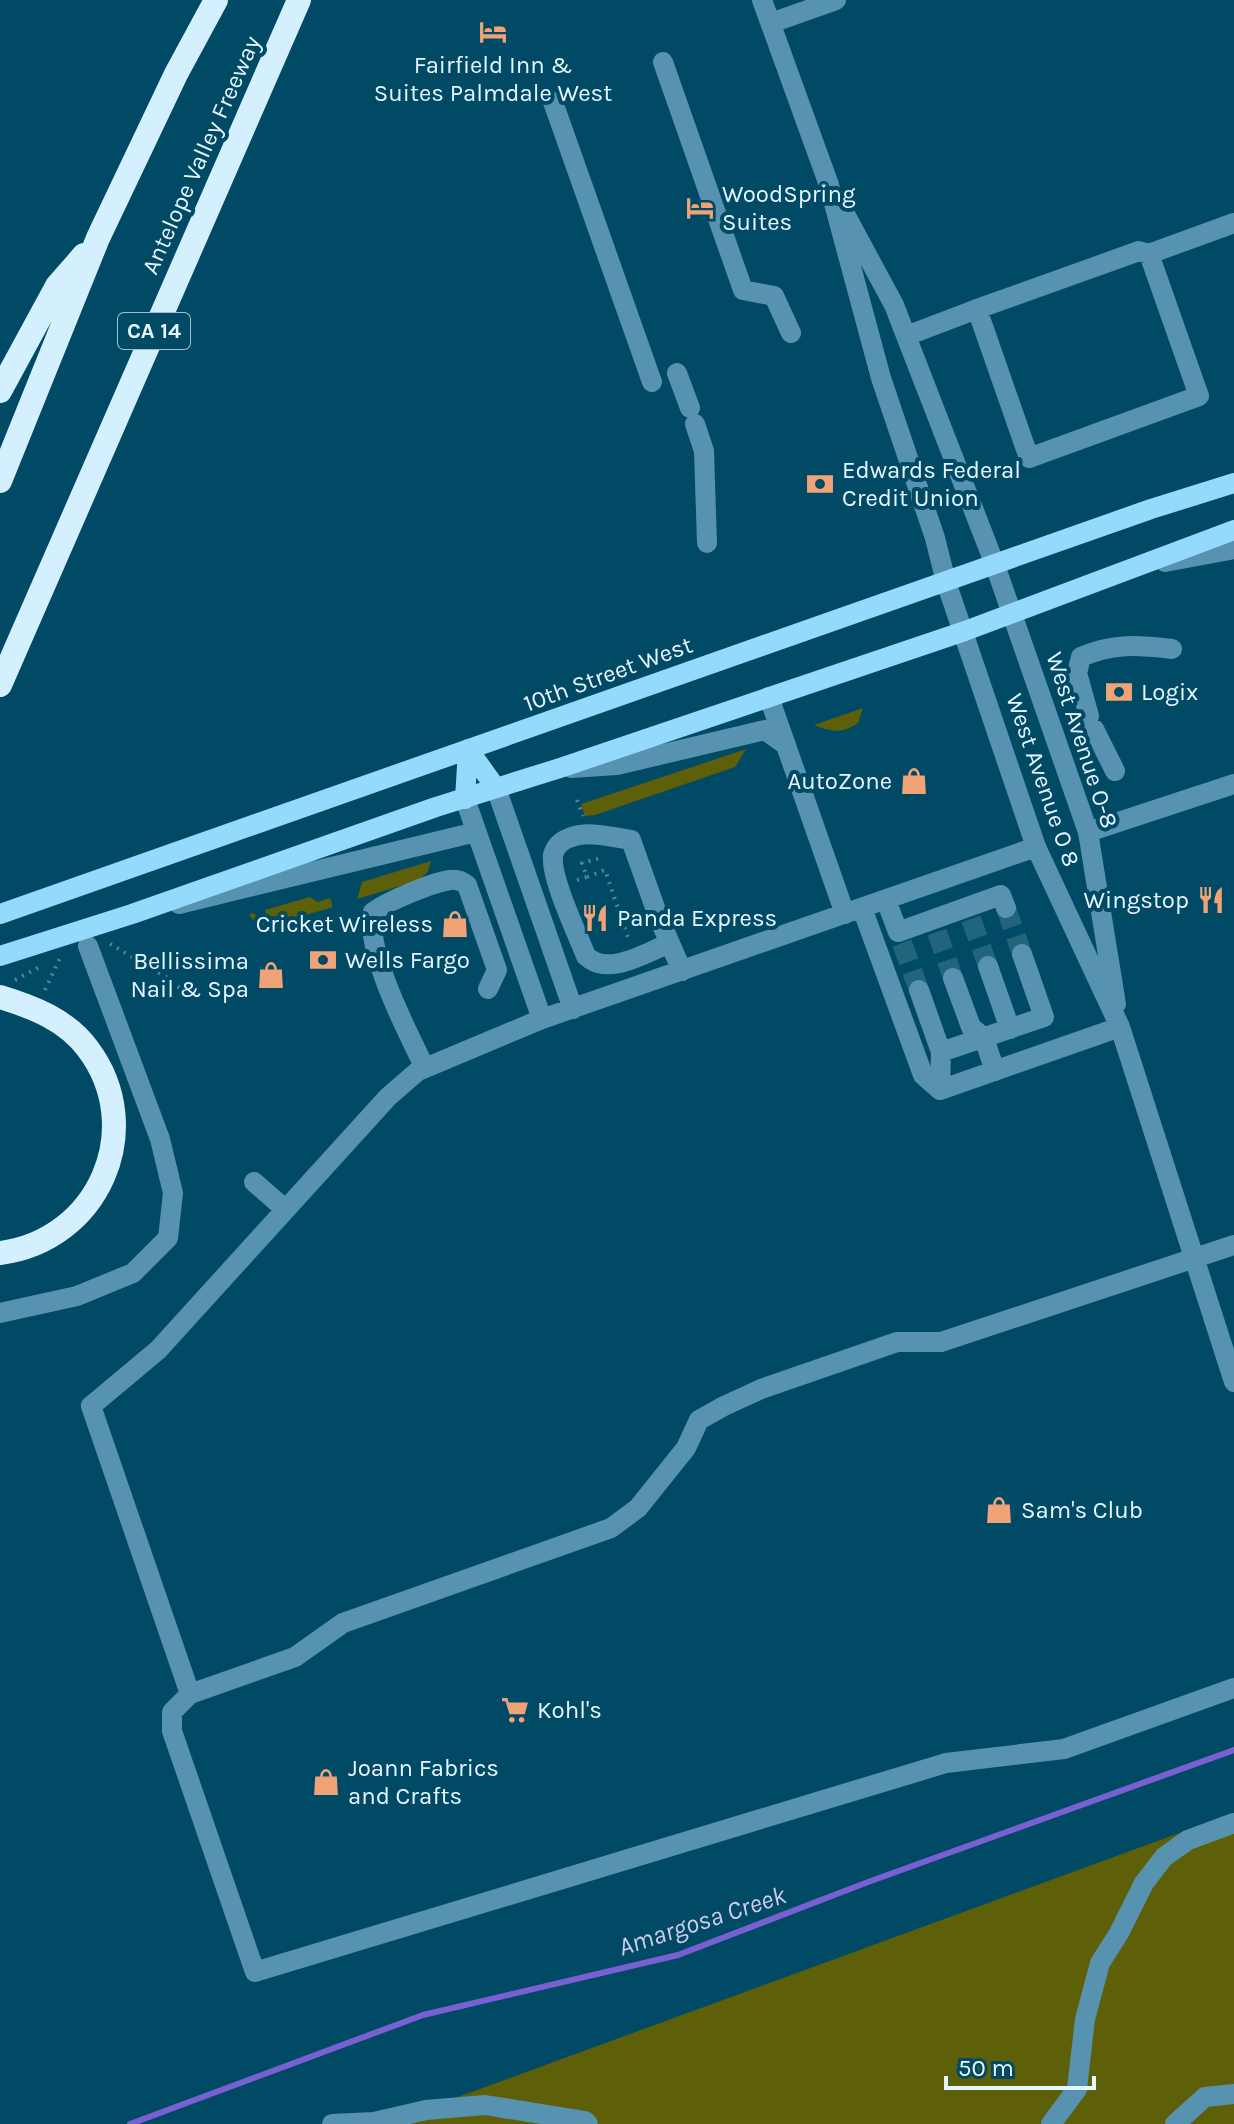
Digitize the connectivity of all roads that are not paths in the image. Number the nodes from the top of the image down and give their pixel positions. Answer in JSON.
{"nodes":[{"id":1,"x":216,"y":0,"type":"edge"},
{"id":2,"x":299,"y":0,"type":"edge"},
{"id":3,"x":762,"y":0,"type":"edge"},
{"id":4,"x":836,"y":0,"type":"edge"},
{"id":5,"x":771,"y":23,"type":"junction"},
{"id":6,"x":663,"y":62,"type":"dead end"},
{"id":7,"x":553,"y":102,"type":"dead end"},
{"id":8,"x":829,"y":185,"type":"junction"},
{"id":9,"x":1234,"y":223,"type":"edge"},
{"id":10,"x":98,"y":238,"type":"junction"},
{"id":11,"x":1149,"y":254,"type":"junction"},
{"id":12,"x":977,"y":309,"type":"junction"},
{"id":13,"x":791,"y":333,"type":"dead end"},
{"id":14,"x":906,"y":336,"type":"junction"},
{"id":15,"x":677,"y":373,"type":"dead end"},
{"id":16,"x":652,"y":382,"type":"dead end"},
{"id":17,"x":0,"y":391,"type":"edge"},
{"id":18,"x":0,"y":481,"type":"edge"},
{"id":19,"x":1234,"y":483,"type":"edge"},
{"id":20,"x":1234,"y":530,"type":"edge"},
{"id":21,"x":707,"y":543,"type":"dead end"},
{"id":22,"x":1234,"y":549,"type":"edge"},
{"id":23,"x":995,"y":565,"type":"junction"},
{"id":24,"x":1133,"y":567,"type":"junction"},
{"id":25,"x":946,"y":582,"type":"junction"},
{"id":26,"x":1012,"y":613,"type":"junction"},
{"id":27,"x":965,"y":631,"type":"junction"},
{"id":28,"x":1172,"y":649,"type":"dead end"},
{"id":29,"x":0,"y":685,"type":"edge"},
{"id":30,"x":769,"y":697,"type":"junction"},
{"id":31,"x":786,"y":745,"type":"junction"},
{"id":32,"x":468,"y":749,"type":"junction"},
{"id":33,"x":560,"y":768,"type":"junction"},
{"id":34,"x":1115,"y":771,"type":"dead end"},
{"id":35,"x":1234,"y":784,"type":"edge"},
{"id":36,"x":496,"y":788,"type":"junction"},
{"id":37,"x":465,"y":799,"type":"junction"},
{"id":38,"x":476,"y":832,"type":"junction"},
{"id":39,"x":1088,"y":832,"type":"junction"},
{"id":40,"x":1036,"y":847,"type":"junction"},
{"id":41,"x":886,"y":900,"type":"junction"},
{"id":42,"x":1006,"y":908,"type":"dead end"},
{"id":43,"x":854,"y":911,"type":"junction"},
{"id":44,"x":0,"y":914,"type":"edge"},
{"id":45,"x":132,"y":914,"type":"junction"},
{"id":46,"x":96,"y":943,"type":"road end"},
{"id":47,"x":670,"y":943,"type":"junction"},
{"id":48,"x":1022,"y":954,"type":"tunnel mouth"},
{"id":49,"x":0,"y":956,"type":"edge"},
{"id":50,"x":988,"y":966,"type":"tunnel mouth"},
{"id":51,"x":682,"y":971,"type":"junction"},
{"id":52,"x":953,"y":978,"type":"tunnel mouth"},
{"id":53,"x":488,"y":989,"type":"dead end"},
{"id":54,"x":5,"y":990,"type":"edge"},
{"id":55,"x":919,"y":990,"type":"tunnel mouth"},
{"id":56,"x":573,"y":1009,"type":"junction"},
{"id":57,"x":542,"y":1019,"type":"junction"},
{"id":58,"x":1120,"y":1027,"type":"junction"},
{"id":59,"x":1010,"y":1029,"type":"junction"},
{"id":60,"x":984,"y":1038,"type":"junction"},
{"id":61,"x":941,"y":1052,"type":"junction"},
{"id":62,"x":425,"y":1068,"type":"junction"},
{"id":63,"x":995,"y":1071,"type":"junction"},
{"id":64,"x":940,"y":1090,"type":"junction"},
{"id":65,"x":254,"y":1182,"type":"dead end"},
{"id":66,"x":285,"y":1209,"type":"junction"},
{"id":67,"x":1234,"y":1245,"type":"edge"},
{"id":68,"x":0,"y":1253,"type":"edge"},
{"id":69,"x":1193,"y":1258,"type":"junction"},
{"id":70,"x":0,"y":1313,"type":"edge"},
{"id":71,"x":1234,"y":1382,"type":"edge"},
{"id":72,"x":1234,"y":1688,"type":"edge"},
{"id":73,"x":190,"y":1694,"type":"junction"},
{"id":74,"x":1234,"y":1823,"type":"edge"},
{"id":75,"x":1234,"y":2094,"type":"edge"},
{"id":76,"x":332,"y":2124,"type":"edge"},
{"id":77,"x":588,"y":2124,"type":"edge"},
{"id":78,"x":1051,"y":2124,"type":"edge"},
{"id":79,"x":1175,"y":2124,"type":"edge"}],
"edges":[{"from":1,"to":10,"type":"highway","name":"Antelope Valley Freeway"},
{"from":2,"to":29,"type":"highway","name":"Antelope Valley Freeway","number":"CA 14"},
{"from":3,"to":5,"type":"street","name":"West Avenue O 8"},
{"from":4,"to":5,"type":"street"},
{"from":5,"to":8,"type":"street","name":"West Avenue O 8"},
{"from":6,"to":13,"type":"street"},
{"from":7,"to":16,"type":"street"},
{"from":8,"to":14,"type":"street","name":"West Avenue O 8"},
{"from":8,"to":25,"type":"street","name":"West Avenue O 8"},
{"from":9,"to":11,"type":"street"},
{"from":10,"to":17,"type":"highway"},
{"from":10,"to":18,"type":"highway","name":"Antelope Valley Freeway"},
{"from":11,"to":12,"type":"street"},
{"from":11,"to":12,"type":"street"},
{"from":12,"to":14,"type":"street"},
{"from":14,"to":23,"type":"street","name":"West Avenue O 8"},
{"from":15,"to":21,"type":"street"},
{"from":19,"to":23,"type":"main road","name":"10th Street West"},
{"from":20,"to":24,"type":"main road"},
{"from":22,"to":24,"type":"street"},
{"from":23,"to":25,"type":"main road","name":"10th Street West"},
{"from":23,"to":26,"type":"street","name":"West Avenue O 8"},
{"from":24,"to":26,"type":"main road"},
{"from":25,"to":27,"type":"street","name":"West Avenue O 8"},
{"from":25,"to":32,"type":"main road","name":"10th Street West"},
{"from":26,"to":27,"type":"main road"},
{"from":26,"to":39,"type":"street","name":"West Avenue O-8"},
{"from":27,"to":30,"type":"main road"},
{"from":27,"to":40,"type":"street","name":"West Avenue O 8"},
{"from":28,"to":34,"type":"street"},
{"from":30,"to":31,"type":"street"},
{"from":30,"to":33,"type":"main road"},
{"from":31,"to":33,"type":"street"},
{"from":31,"to":43,"type":"street"},
{"from":32,"to":36,"type":"main road"},
{"from":32,"to":37,"type":"main road"},
{"from":32,"to":44,"type":"main road","name":"10th Street West"},
{"from":33,"to":36,"type":"main road"},
{"from":35,"to":39,"type":"street"},
{"from":36,"to":37,"type":"main road"},
{"from":36,"to":56,"type":"street"},
{"from":37,"to":38,"type":"street"},
{"from":37,"to":45,"type":"main road"},
{"from":38,"to":45,"type":"street"},
{"from":38,"to":57,"type":"street"},
{"from":39,"to":58,"type":"street","name":"West Avenue O-8"},
{"from":40,"to":41,"type":"street"},
{"from":40,"to":58,"type":"street","name":"West Avenue O 8"},
{"from":41,"to":42,"type":"street"},
{"from":41,"to":43,"type":"street"},
{"from":43,"to":51,"type":"street"},
{"from":43,"to":64,"type":"street"},
{"from":45,"to":49,"type":"main road"},
{"from":46,"to":70,"type":"street"},
{"from":47,"to":47,"type":"street"},
{"from":47,"to":51,"type":"street"},
{"from":48,"to":59,"type":"street"},
{"from":50,"to":59,"type":"street"},
{"from":51,"to":56,"type":"street"},
{"from":52,"to":60,"type":"street"},
{"from":53,"to":62,"type":"street"},
{"from":54,"to":68,"type":"highway"},
{"from":55,"to":61,"type":"street"},
{"from":56,"to":57,"type":"street"},
{"from":57,"to":62,"type":"street"},
{"from":58,"to":63,"type":"street"},
{"from":58,"to":69,"type":"street","name":"West Avenue O 8"},
{"from":59,"to":60,"type":"street"},
{"from":60,"to":61,"type":"street"},
{"from":60,"to":63,"type":"street"},
{"from":61,"to":64,"type":"street"},
{"from":62,"to":66,"type":"street"},
{"from":63,"to":64,"type":"street"},
{"from":65,"to":66,"type":"street"},
{"from":66,"to":73,"type":"street"},
{"from":67,"to":69,"type":"street"},
{"from":69,"to":71,"type":"street","name":"West Avenue O 8"},
{"from":69,"to":73,"type":"street"},
{"from":72,"to":73,"type":"street"},
{"from":74,"to":78,"type":"street"},
{"from":75,"to":79,"type":"street"},
{"from":76,"to":77,"type":"street"}]}
